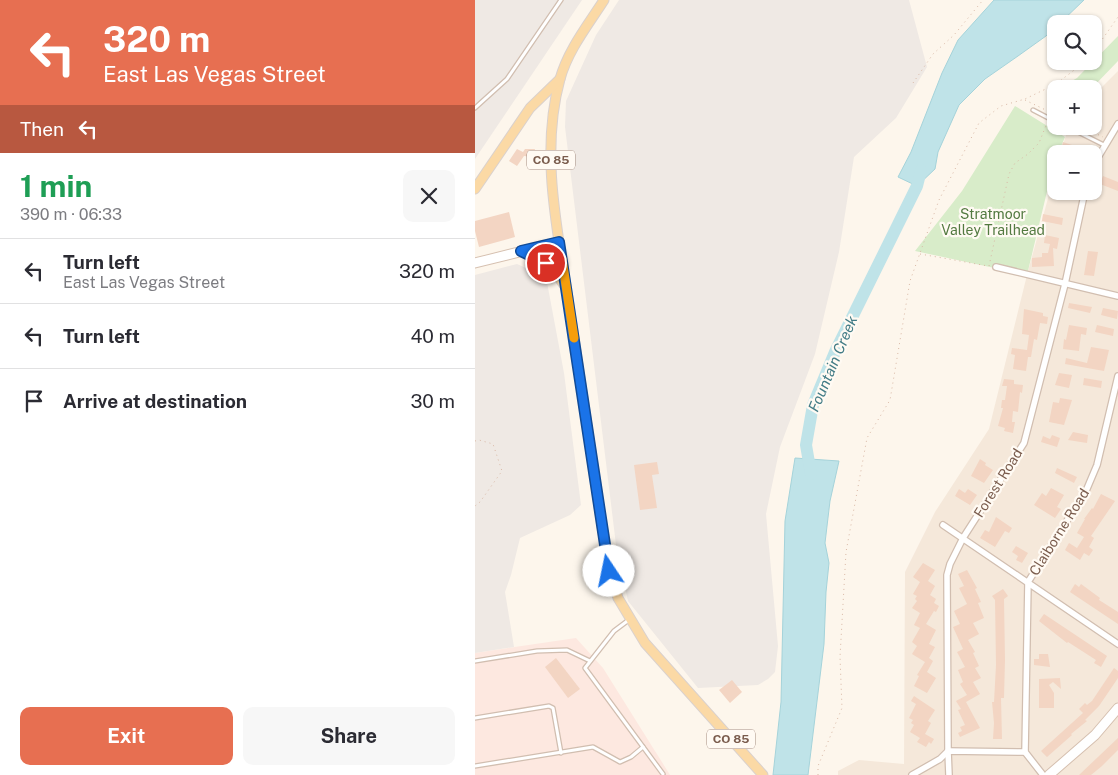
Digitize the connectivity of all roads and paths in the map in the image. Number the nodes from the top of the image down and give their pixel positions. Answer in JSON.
{"nodes":[{"id":1,"x":561,"y":0,"type":"edge"},
{"id":2,"x":604,"y":0,"type":"edge"},
{"id":3,"x":983,"y":0,"type":"edge"},
{"id":4,"x":1118,"y":17,"type":"edge"},
{"id":5,"x":1102,"y":40,"type":"edge"},
{"id":6,"x":1074,"y":70,"type":"edge"},
{"id":7,"x":560,"y":78,"type":"junction"},
{"id":8,"x":913,"y":83,"type":"dead end"},
{"id":9,"x":1025,"y":100,"type":"junction"},
{"id":10,"x":475,"y":108,"type":"edge"},
{"id":11,"x":1033,"y":110,"type":"dead end"},
{"id":12,"x":1047,"y":110,"type":"edge"},
{"id":13,"x":1047,"y":117,"type":"edge"},
{"id":14,"x":1047,"y":123,"type":"edge"},
{"id":15,"x":1118,"y":124,"type":"edge"},
{"id":16,"x":1088,"y":135,"type":"edge"},
{"id":17,"x":1094,"y":135,"type":"edge"},
{"id":18,"x":1107,"y":143,"type":"junction"},
{"id":19,"x":1102,"y":151,"type":"edge"},
{"id":20,"x":475,"y":189,"type":"edge"},
{"id":21,"x":1083,"y":200,"type":"edge"},
{"id":22,"x":559,"y":242,"type":"junction"},
{"id":23,"x":521,"y":251,"type":"junction"},
{"id":24,"x":920,"y":254,"type":"junction"},
{"id":25,"x":475,"y":263,"type":"edge"},
{"id":26,"x":992,"y":266,"type":"junction"},
{"id":27,"x":1065,"y":284,"type":"junction"},
{"id":28,"x":567,"y":289,"type":"junction"},
{"id":29,"x":1118,"y":296,"type":"edge"},
{"id":30,"x":1118,"y":376,"type":"edge"},
{"id":31,"x":475,"y":441,"type":"edge"},
{"id":32,"x":475,"y":506,"type":"edge"},
{"id":33,"x":943,"y":525,"type":"dead end"},
{"id":34,"x":963,"y":538,"type":"junction"},
{"id":35,"x":1028,"y":582,"type":"junction"},
{"id":36,"x":630,"y":619,"type":"junction"},
{"id":37,"x":1118,"y":644,"type":"edge"},
{"id":38,"x":475,"y":661,"type":"edge"},
{"id":39,"x":590,"y":661,"type":"junction"},
{"id":40,"x":1118,"y":708,"type":"edge"},
{"id":41,"x":475,"y":718,"type":"edge"},
{"id":42,"x":643,"y":747,"type":"junction"},
{"id":43,"x":947,"y":751,"type":"junction"},
{"id":44,"x":1025,"y":752,"type":"junction"},
{"id":45,"x":561,"y":753,"type":"junction"},
{"id":46,"x":475,"y":766,"type":"edge"},
{"id":47,"x":663,"y":774,"type":"edge"},
{"id":48,"x":762,"y":775,"type":"edge"},
{"id":49,"x":818,"y":775,"type":"edge"},
{"id":50,"x":912,"y":775,"type":"edge"},
{"id":51,"x":949,"y":775,"type":"edge"},
{"id":52,"x":1043,"y":775,"type":"edge"},
{"id":53,"x":1049,"y":775,"type":"edge"}],
"edges":[{"from":1,"to":10,"type":"lane"},
{"from":2,"to":7,"type":"main road","number":"CO 85"},
{"from":3,"to":8,"type":"path"},
{"from":4,"to":5,"type":"path"},
{"from":6,"to":9,"type":"path"},
{"from":7,"to":20,"type":"main road"},
{"from":7,"to":22,"type":"main road","number":"CO 85"},
{"from":9,"to":12,"type":"path"},
{"from":9,"to":24,"type":"path"},
{"from":11,"to":13,"type":"lane"},
{"from":14,"to":26,"type":"path"},
{"from":15,"to":18,"type":"street"},
{"from":16,"to":18,"type":"lane"},
{"from":17,"to":18,"type":"path"},
{"from":18,"to":19,"type":"street"},
{"from":21,"to":27,"type":"street","name":"Forest Road"},
{"from":22,"to":23,"type":"street"},
{"from":22,"to":28,"type":"main road","number":"CO 85"},
{"from":23,"to":25,"type":"street"},
{"from":23,"to":28,"type":"main road"},
{"from":24,"to":26,"type":"path"},
{"from":24,"to":49,"type":"path"},
{"from":26,"to":27,"type":"street"},
{"from":27,"to":29,"type":"street"},
{"from":27,"to":34,"type":"street","name":"Forest Road"},
{"from":28,"to":36,"type":"main road","number":"CO 85"},
{"from":30,"to":35,"type":"street","name":"Claiborne Road"},
{"from":31,"to":32,"type":"path"},
{"from":33,"to":34,"type":"street"},
{"from":34,"to":35,"type":"street"},
{"from":34,"to":43,"type":"street","name":"Forest Road"},
{"from":35,"to":37,"type":"street"},
{"from":35,"to":44,"type":"street","name":"Claiborne Road"},
{"from":36,"to":39,"type":"lane"},
{"from":36,"to":48,"type":"main road","number":"CO 85"},
{"from":38,"to":39,"type":"lane"},
{"from":39,"to":42,"type":"lane"},
{"from":40,"to":53,"type":"street"},
{"from":41,"to":45,"type":"lane"},
{"from":42,"to":45,"type":"lane"},
{"from":42,"to":47,"type":"lane"},
{"from":43,"to":44,"type":"street"},
{"from":43,"to":50,"type":"street"},
{"from":43,"to":51,"type":"street","name":"Forest Road"},
{"from":44,"to":52,"type":"street"},
{"from":45,"to":46,"type":"lane"}]}
